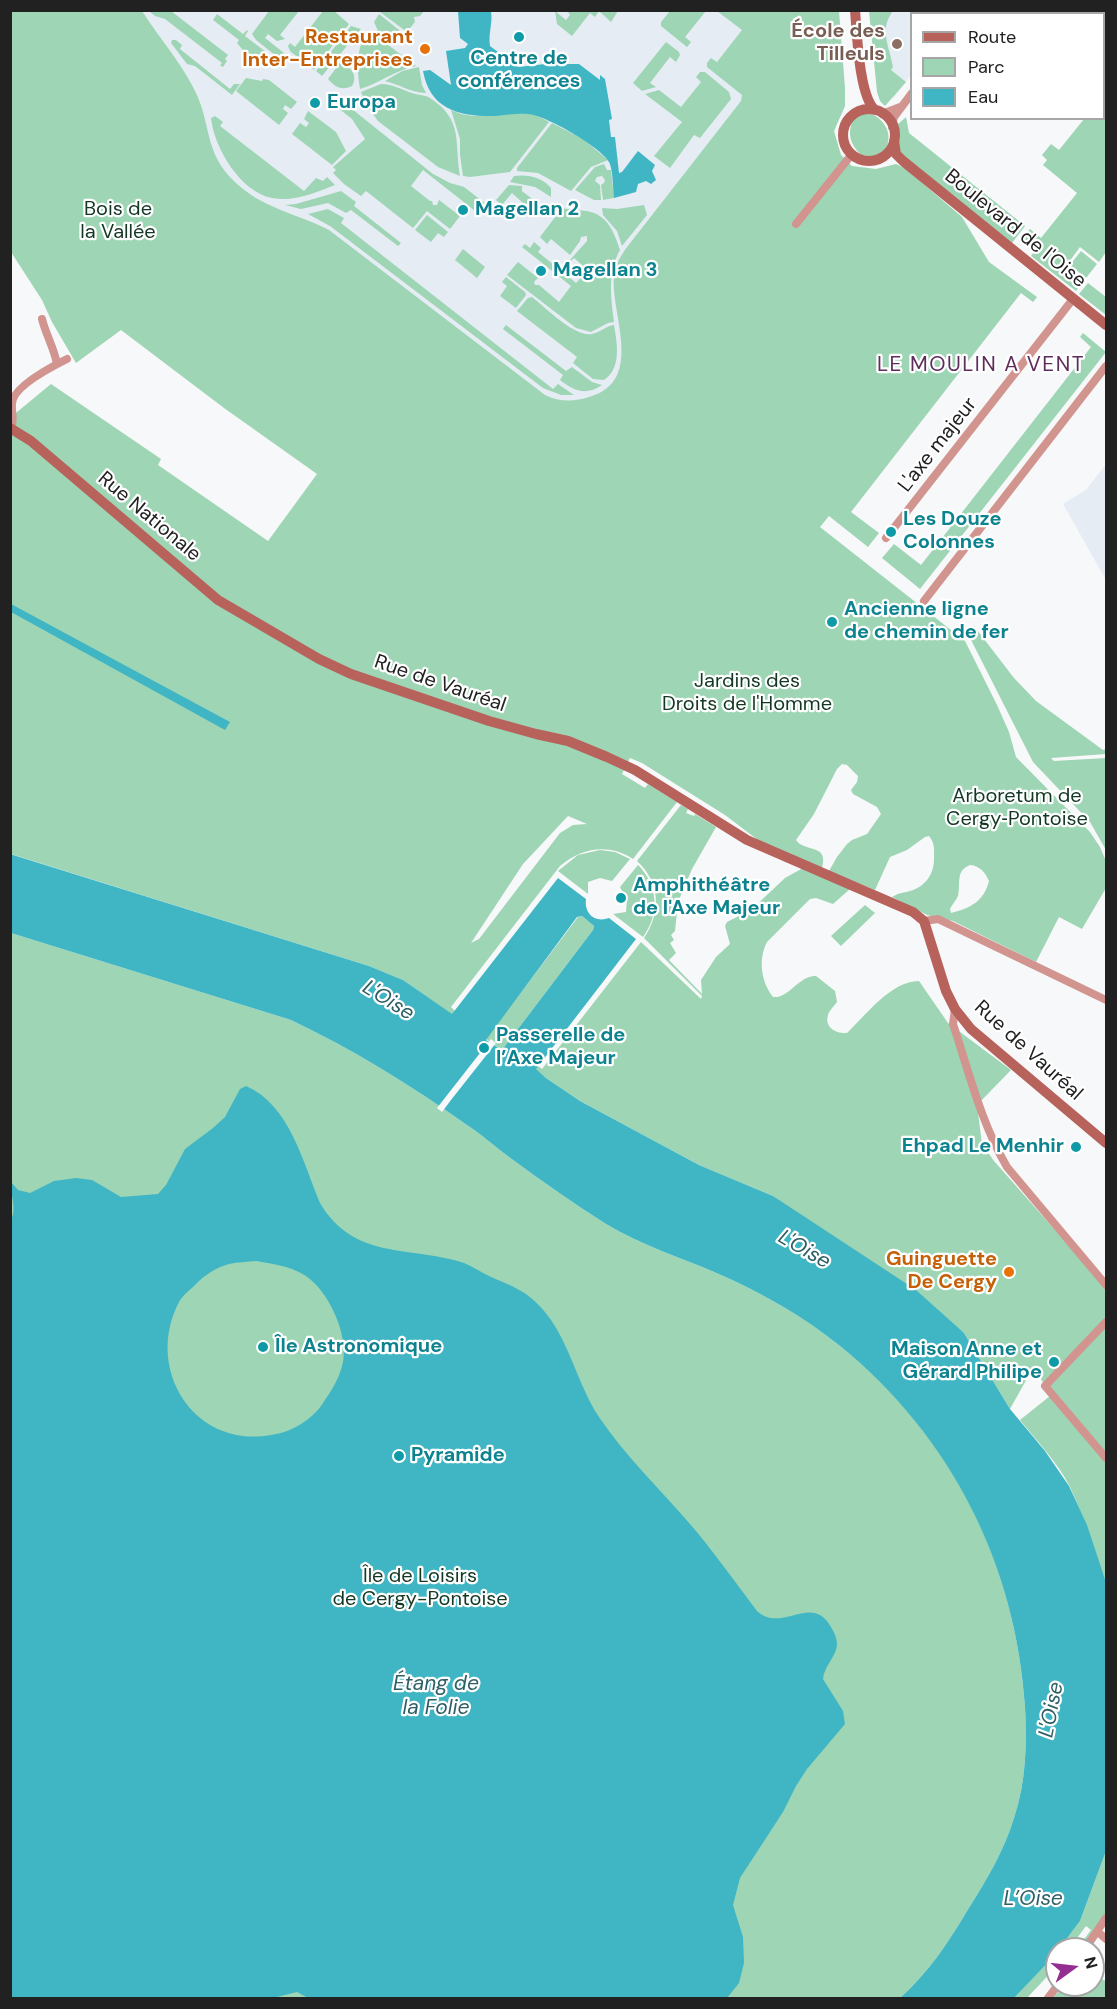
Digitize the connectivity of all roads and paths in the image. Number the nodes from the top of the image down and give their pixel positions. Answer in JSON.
{"nodes":[{"id":1,"x":855,"y":10,"type":"edge"},
{"id":2,"x":864,"y":89,"type":"junction"},
{"id":3,"x":910,"y":95,"type":"edge"},
{"id":4,"x":901,"y":106,"type":"junction"},
{"id":5,"x":855,"y":112,"type":"junction"},
{"id":6,"x":878,"y":112,"type":"junction"},
{"id":7,"x":892,"y":127,"type":"junction"},
{"id":8,"x":894,"y":141,"type":"junction"},
{"id":9,"x":852,"y":154,"type":"junction"},
{"id":10,"x":882,"y":158,"type":"junction"},
{"id":11,"x":902,"y":160,"type":"junction"},
{"id":12,"x":796,"y":224,"type":"dead end"},
{"id":13,"x":1073,"y":299,"type":"junction"},
{"id":14,"x":42,"y":319,"type":"dead end"},
{"id":15,"x":1107,"y":325,"type":"edge"},
{"id":16,"x":67,"y":358,"type":"dead end"},
{"id":17,"x":57,"y":364,"type":"junction"},
{"id":18,"x":1107,"y":366,"type":"edge"},
{"id":19,"x":11,"y":428,"type":"edge"},
{"id":20,"x":886,"y":538,"type":"dead end"},
{"id":21,"x":924,"y":602,"type":"dead end"},
{"id":22,"x":268,"y":628,"type":"joint"},
{"id":23,"x":924,"y":921,"type":"junction"},
{"id":24,"x":1107,"y":1000,"type":"edge"},
{"id":25,"x":955,"y":1009,"type":"junction"},
{"id":26,"x":1107,"y":1143,"type":"edge"},
{"id":27,"x":1107,"y":1285,"type":"edge"},
{"id":28,"x":1107,"y":1322,"type":"edge"},
{"id":29,"x":1107,"y":1458,"type":"edge"},
{"id":30,"x":1107,"y":1918,"type":"edge"},
{"id":31,"x":1098,"y":1932,"type":"junction"},
{"id":32,"x":1094,"y":1937,"type":"edge"},
{"id":33,"x":1107,"y":1939,"type":"edge"}],
"edges":[{"from":1,"to":2,"type":"street"},
{"from":2,"to":5,"type":"street"},
{"from":2,"to":6,"type":"street"},
{"from":3,"to":4,"type":"street"},
{"from":4,"to":6,"type":"street"},
{"from":4,"to":7,"type":"street"},
{"from":5,"to":6,"type":"street"},
{"from":5,"to":9,"type":"street"},
{"from":6,"to":7,"type":"street"},
{"from":7,"to":8,"type":"street"},
{"from":8,"to":10,"type":"street"},
{"from":8,"to":11,"type":"street","name":"Boulevard de l'Oise"},
{"from":9,"to":10,"type":"street"},
{"from":9,"to":12,"type":"street"},
{"from":10,"to":11,"type":"street"},
{"from":11,"to":13,"type":"street","name":"Boulevard de l'Oise"},
{"from":13,"to":15,"type":"street","name":"Boulevard de l'Oise"},
{"from":13,"to":20,"type":"street","name":"L'axe majeur"},
{"from":14,"to":17,"type":"street"},
{"from":16,"to":17,"type":"street"},
{"from":17,"to":19,"type":"street"},
{"from":18,"to":21,"type":"street"},
{"from":19,"to":22,"type":"street","name":"Rue Nationale"},
{"from":22,"to":23,"type":"street","name":"Rue de Vauréal"},
{"from":23,"to":24,"type":"street"},
{"from":23,"to":25,"type":"street","name":"Rue de Vauréal"},
{"from":25,"to":26,"type":"street","name":"Rue de Vauréal"},
{"from":25,"to":27,"type":"street"},
{"from":28,"to":29,"type":"street"},
{"from":30,"to":31,"type":"street"},
{"from":31,"to":32,"type":"street"},
{"from":31,"to":33,"type":"street"}]}
